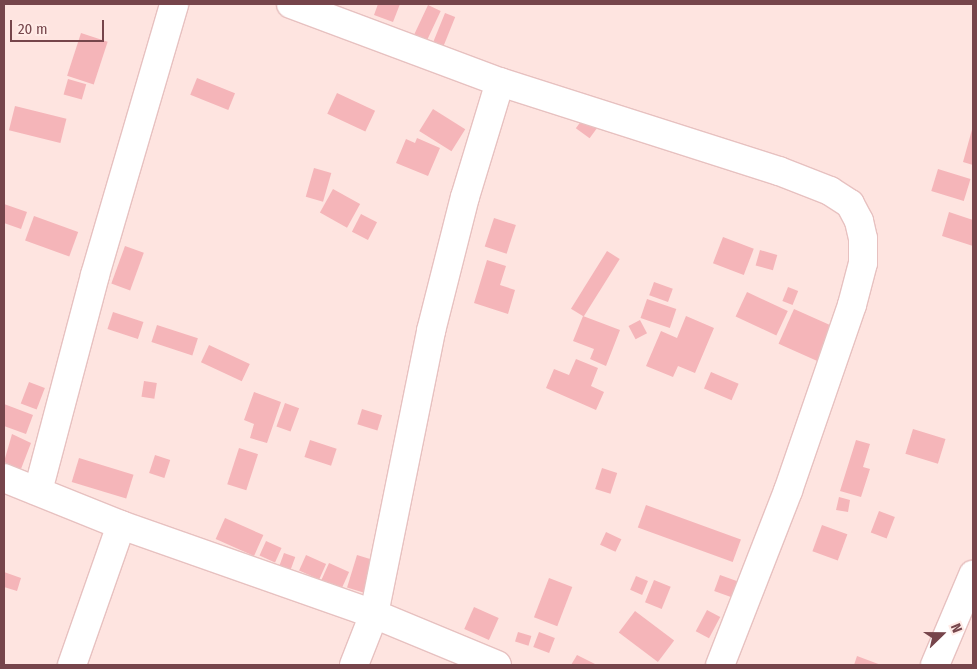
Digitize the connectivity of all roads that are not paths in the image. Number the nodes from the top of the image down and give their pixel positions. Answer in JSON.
{"nodes":[{"id":1,"x":174,"y":4,"type":"edge"},
{"id":2,"x":291,"y":4,"type":"edge"},
{"id":3,"x":500,"y":82,"type":"junction"},
{"id":4,"x":4,"y":478,"type":"edge"},
{"id":5,"x":38,"y":492,"type":"junction"},
{"id":6,"x":121,"y":524,"type":"junction"},
{"id":7,"x":973,"y":575,"type":"edge"},
{"id":8,"x":374,"y":614,"type":"junction"},
{"id":9,"x":72,"y":665,"type":"edge"},
{"id":10,"x":354,"y":665,"type":"edge"},
{"id":11,"x":497,"y":665,"type":"edge"},
{"id":12,"x":720,"y":665,"type":"edge"},
{"id":13,"x":935,"y":665,"type":"edge"}],
"edges":[{"from":1,"to":5,"type":"street"},
{"from":2,"to":3,"type":"street"},
{"from":3,"to":8,"type":"street"},
{"from":3,"to":12,"type":"street"},
{"from":4,"to":5,"type":"street"},
{"from":5,"to":6,"type":"street"},
{"from":6,"to":8,"type":"street"},
{"from":6,"to":9,"type":"street"},
{"from":7,"to":13,"type":"street"},
{"from":8,"to":10,"type":"street"},
{"from":8,"to":11,"type":"street"}]}
